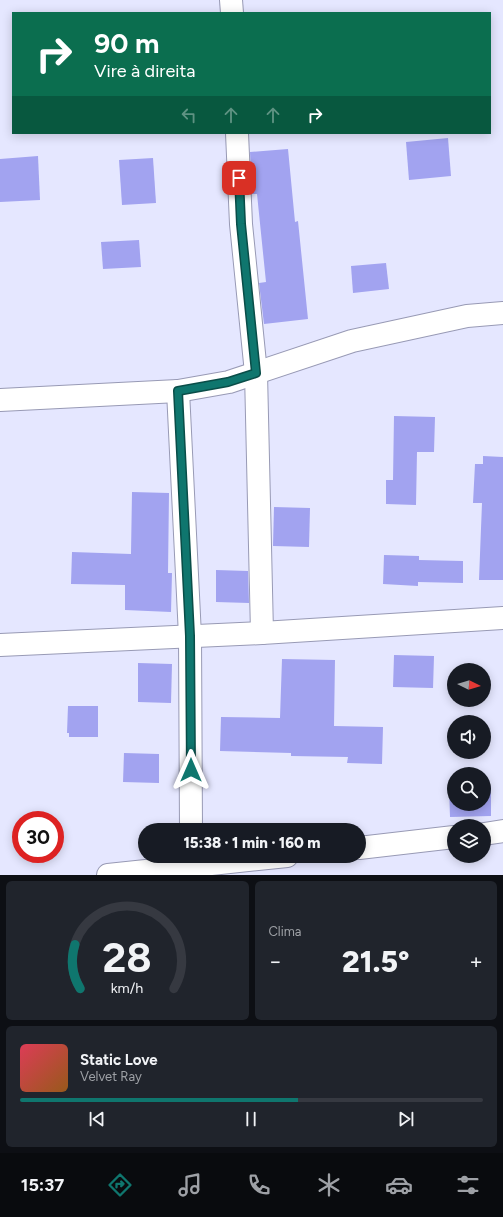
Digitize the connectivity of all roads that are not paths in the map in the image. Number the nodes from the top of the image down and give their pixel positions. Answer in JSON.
{"nodes":[{"id":1,"x":231,"y":0,"type":"edge"},
{"id":2,"x":232,"y":12,"type":"edge"},
{"id":3,"x":237,"y":134,"type":"edge"},
{"id":4,"x":503,"y":313,"type":"edge"},
{"id":5,"x":256,"y":373,"type":"junction"},
{"id":6,"x":178,"y":391,"type":"junction"},
{"id":7,"x":0,"y":400,"type":"edge"},
{"id":8,"x":503,"y":618,"type":"edge"},
{"id":9,"x":262,"y":633,"type":"junction"},
{"id":10,"x":190,"y":636,"type":"junction"},
{"id":11,"x":0,"y":645,"type":"edge"},
{"id":12,"x":191,"y":823,"type":"edge"},
{"id":13,"x":503,"y":831,"type":"edge"},
{"id":14,"x":491,"y":833,"type":"edge"},
{"id":15,"x":447,"y":838,"type":"edge"},
{"id":16,"x":366,"y":847,"type":"edge"},
{"id":17,"x":220,"y":863,"type":"edge"},
{"id":18,"x":192,"y":866,"type":"edge"},
{"id":19,"x":108,"y":875,"type":"edge"}],
"edges":[{"from":1,"to":2,"type":"street"},
{"from":3,"to":5,"type":"street"},
{"from":4,"to":5,"type":"street"},
{"from":5,"to":6,"type":"street"},
{"from":5,"to":9,"type":"street"},
{"from":6,"to":7,"type":"street"},
{"from":6,"to":10,"type":"street"},
{"from":8,"to":9,"type":"street"},
{"from":9,"to":10,"type":"street"},
{"from":10,"to":11,"type":"street"},
{"from":10,"to":12,"type":"street"},
{"from":13,"to":14,"type":"street"},
{"from":15,"to":16,"type":"street"},
{"from":17,"to":18,"type":"street"},
{"from":18,"to":19,"type":"street"}]}
